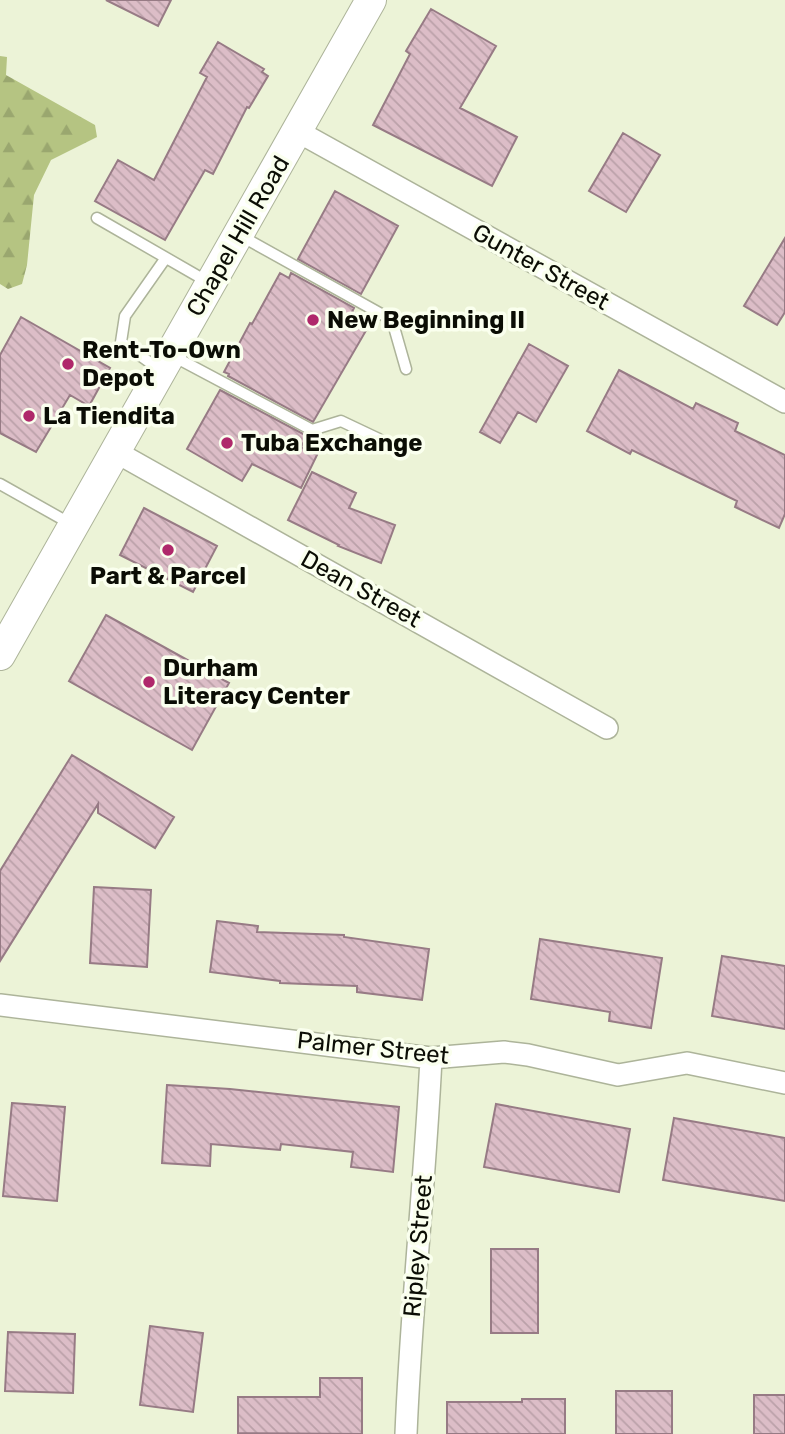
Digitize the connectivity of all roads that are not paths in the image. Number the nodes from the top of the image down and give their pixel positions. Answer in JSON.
{"nodes":[{"id":1,"x":371,"y":0,"type":"edge"},
{"id":2,"x":297,"y":131,"type":"junction"},
{"id":3,"x":97,"y":218,"type":"dead end"},
{"id":4,"x":239,"y":235,"type":"junction"},
{"id":5,"x":165,"y":259,"type":"junction"},
{"id":6,"x":211,"y":284,"type":"junction"},
{"id":7,"x":166,"y":363,"type":"junction"},
{"id":8,"x":406,"y":369,"type":"dead end"},
{"id":9,"x":785,"y":402,"type":"edge"},
{"id":10,"x":379,"y":439,"type":"dead end"},
{"id":11,"x":116,"y":452,"type":"junction"},
{"id":12,"x":0,"y":484,"type":"edge"},
{"id":13,"x":73,"y":526,"type":"junction"},
{"id":14,"x":0,"y":655,"type":"edge"},
{"id":15,"x":607,"y":728,"type":"dead end"},
{"id":16,"x":0,"y":1005,"type":"edge"},
{"id":17,"x":431,"y":1058,"type":"junction"},
{"id":18,"x":785,"y":1083,"type":"edge"},
{"id":19,"x":406,"y":1434,"type":"edge"}],
"edges":[{"from":1,"to":2,"type":"street","name":"Chapel Hill Road"},
{"from":2,"to":4,"type":"street","name":"Chapel Hill Road"},
{"from":2,"to":9,"type":"street","name":"Gunter Street"},
{"from":3,"to":5,"type":"lane"},
{"from":4,"to":6,"type":"street","name":"Chapel Hill Road"},
{"from":4,"to":8,"type":"lane"},
{"from":5,"to":6,"type":"lane"},
{"from":5,"to":7,"type":"lane"},
{"from":6,"to":7,"type":"street","name":"Chapel Hill Road"},
{"from":7,"to":10,"type":"lane"},
{"from":7,"to":11,"type":"street","name":"Chapel Hill Road"},
{"from":11,"to":13,"type":"street","name":"Chapel Hill Road"},
{"from":11,"to":15,"type":"street","name":"Dean Street"},
{"from":12,"to":13,"type":"lane"},
{"from":13,"to":14,"type":"street","name":"Chapel Hill Road"},
{"from":16,"to":17,"type":"street","name":"Palmer Street"},
{"from":17,"to":18,"type":"street","name":"Palmer Street"},
{"from":17,"to":19,"type":"street","name":"Ripley Street"}]}
